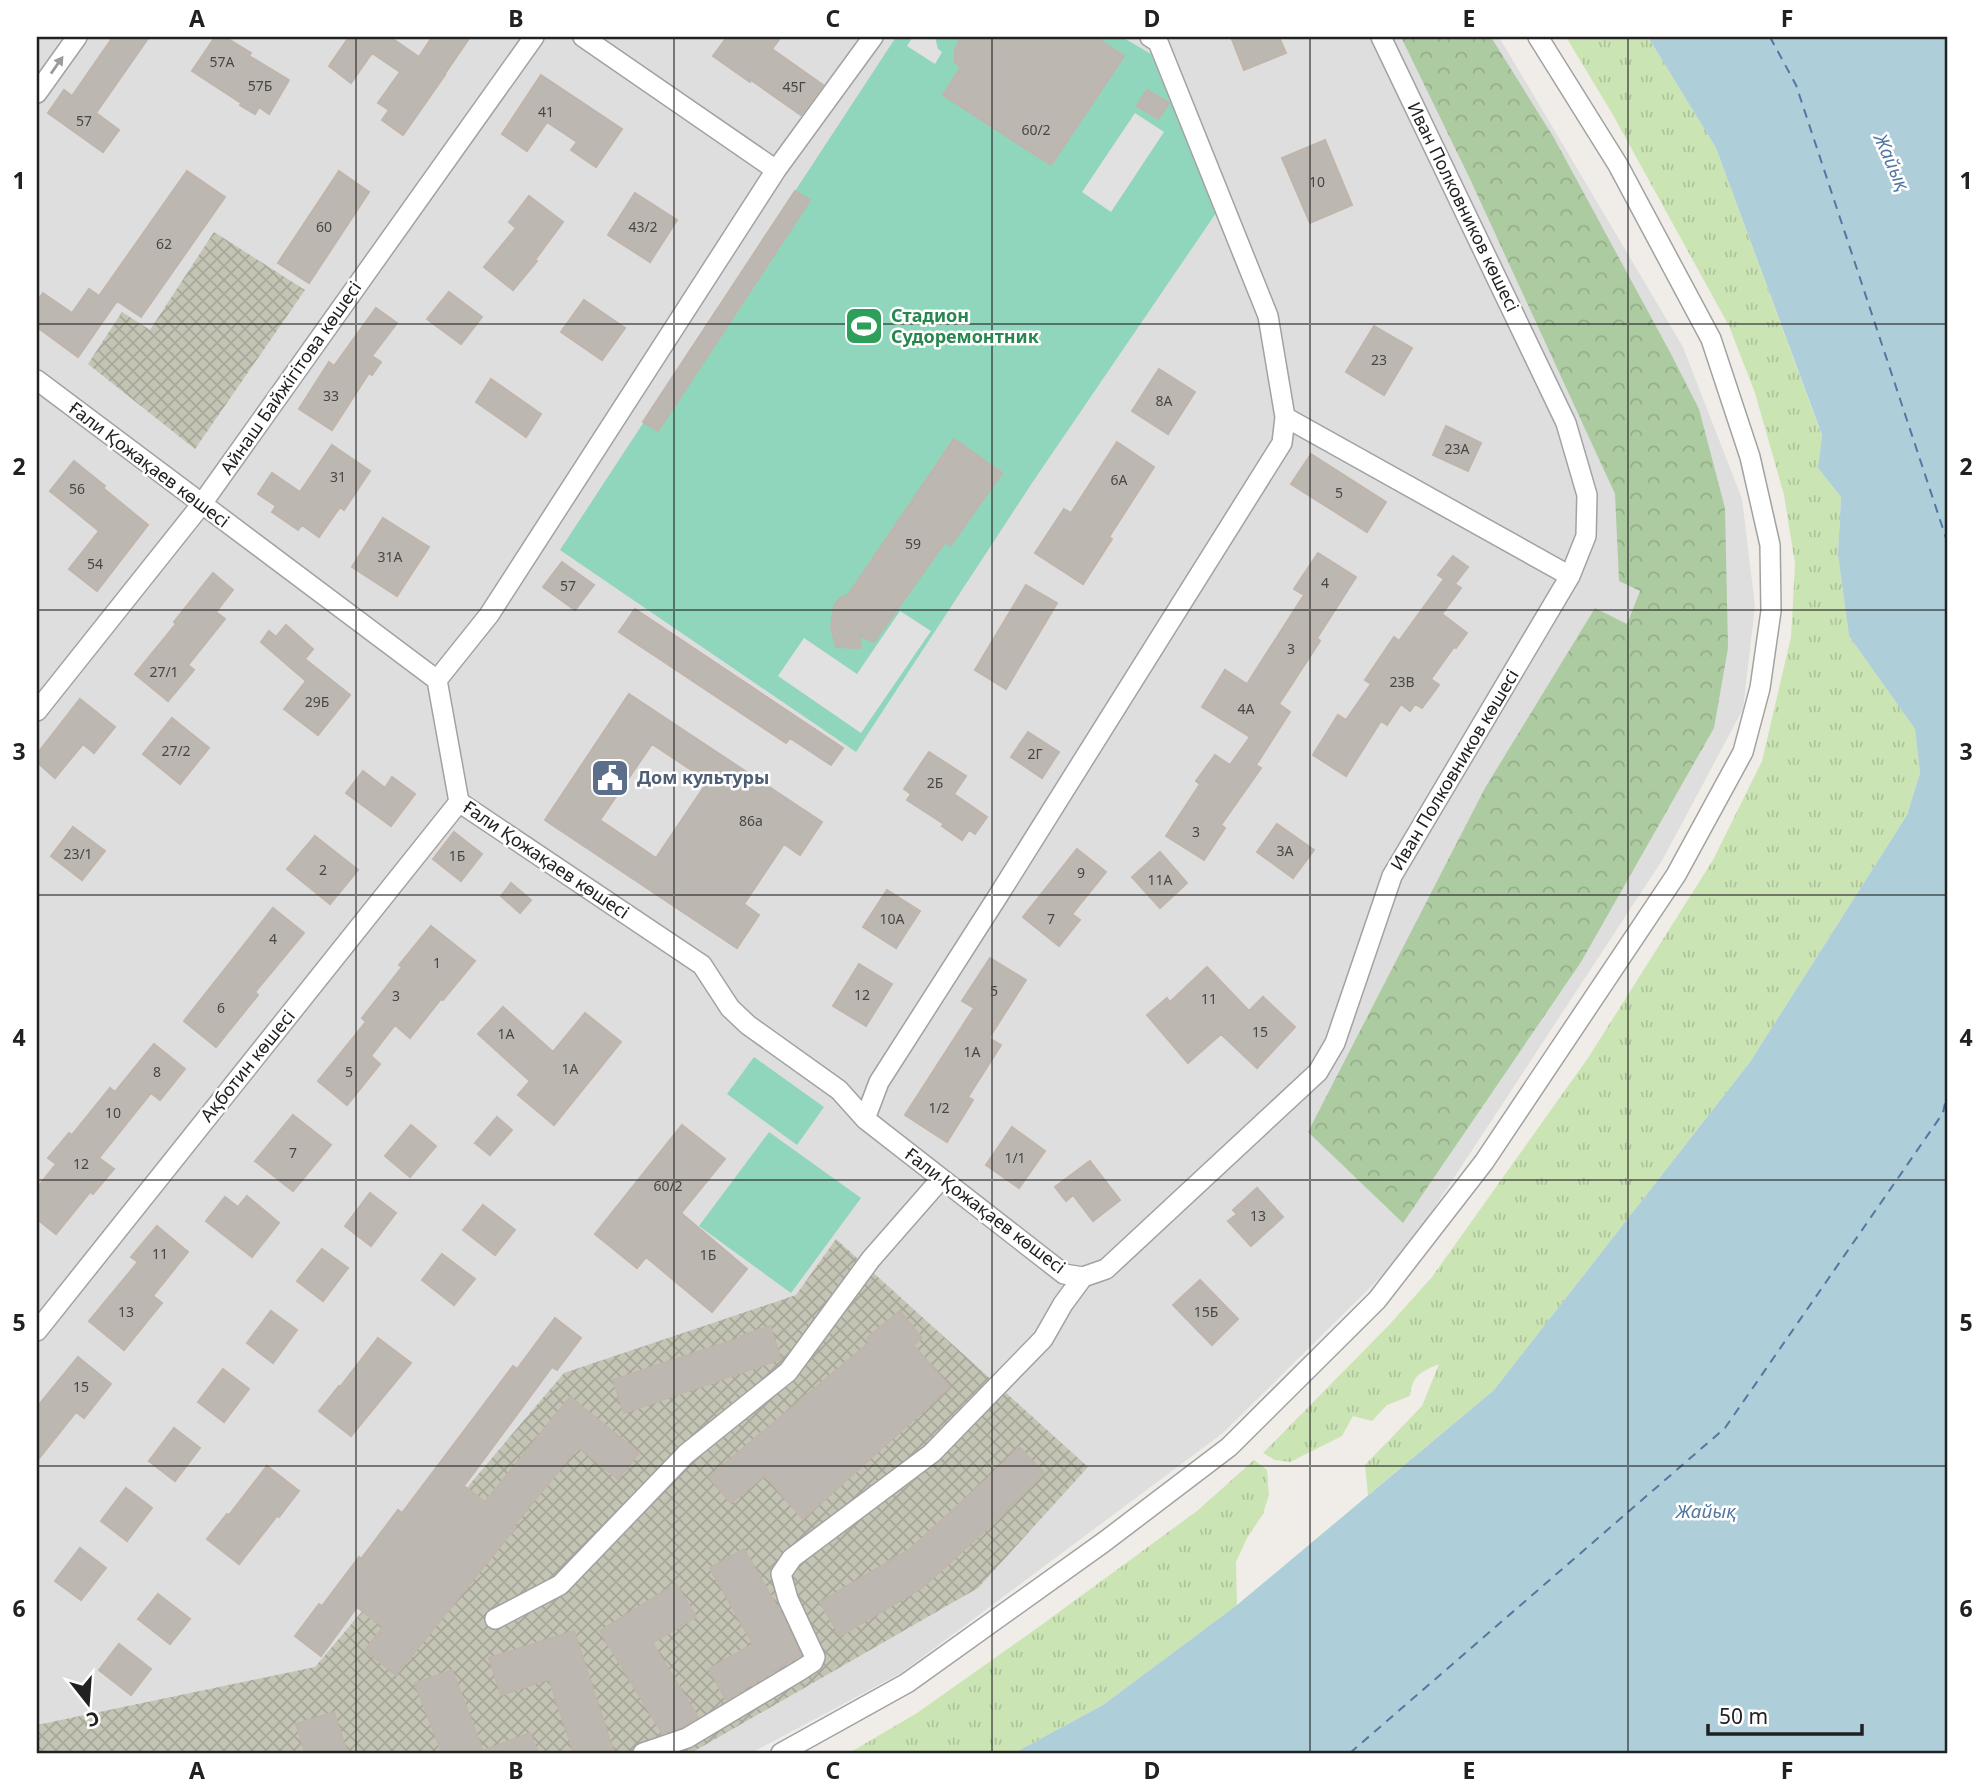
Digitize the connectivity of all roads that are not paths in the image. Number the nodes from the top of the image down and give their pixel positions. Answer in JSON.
{"nodes":[{"id":1,"x":77,"y":37,"type":"edge"},
{"id":2,"x":534,"y":37,"type":"edge"},
{"id":3,"x":583,"y":37,"type":"edge"},
{"id":4,"x":873,"y":37,"type":"edge"},
{"id":5,"x":1150,"y":37,"type":"edge"},
{"id":6,"x":1381,"y":37,"type":"edge"},
{"id":7,"x":1538,"y":37,"type":"edge"},
{"id":8,"x":37,"y":93,"type":"edge"},
{"id":9,"x":776,"y":170,"type":"junction"},
{"id":10,"x":37,"y":380,"type":"edge"},
{"id":11,"x":1285,"y":417,"type":"junction"},
{"id":12,"x":201,"y":505,"type":"junction"},
{"id":13,"x":1570,"y":576,"type":"junction"},
{"id":14,"x":437,"y":680,"type":"junction"},
{"id":15,"x":37,"y":711,"type":"edge"},
{"id":16,"x":459,"y":802,"type":"junction"},
{"id":17,"x":865,"y":1119,"type":"junction"},
{"id":18,"x":941,"y":1179,"type":"junction"},
{"id":19,"x":1083,"y":1277,"type":"junction"},
{"id":20,"x":37,"y":1331,"type":"edge"},
{"id":21,"x":495,"y":1619,"type":"dead end"},
{"id":22,"x":643,"y":1753,"type":"edge"},
{"id":23,"x":781,"y":1753,"type":"edge"}],
"edges":[{"from":8,"to":1,"type":"street","one_way":true},
{"from":2,"to":12,"type":"street","name":"Айнаш Байжігітова көшесі"},
{"from":3,"to":9,"type":"street"},
{"from":4,"to":9,"type":"street"},
{"from":5,"to":11,"type":"street"},
{"from":6,"to":13,"type":"street","name":"Иван Полковников көшесі"},
{"from":7,"to":23,"type":"street"},
{"from":9,"to":14,"type":"street"},
{"from":10,"to":12,"type":"street","name":"Ғали Қожақаев көшесі"},
{"from":11,"to":13,"type":"street"},
{"from":11,"to":17,"type":"street"},
{"from":12,"to":14,"type":"street","name":"Ғали Қожақаев көшесі"},
{"from":12,"to":15,"type":"street","name":"Айнаш Байжігітова көшесі"},
{"from":13,"to":19,"type":"street","name":"Иван Полковников көшесі"},
{"from":14,"to":16,"type":"street","name":"Ғали Қожақаев көшесі"},
{"from":16,"to":17,"type":"street","name":"Ғали Қожақаев көшесі"},
{"from":16,"to":20,"type":"street","name":"Ақботин көшесі"},
{"from":17,"to":18,"type":"street","name":"Ғали Қожақаев көшесі"},
{"from":18,"to":19,"type":"street","name":"Ғали Қожақаев көшесі"},
{"from":18,"to":21,"type":"street"},
{"from":19,"to":22,"type":"street"}]}
